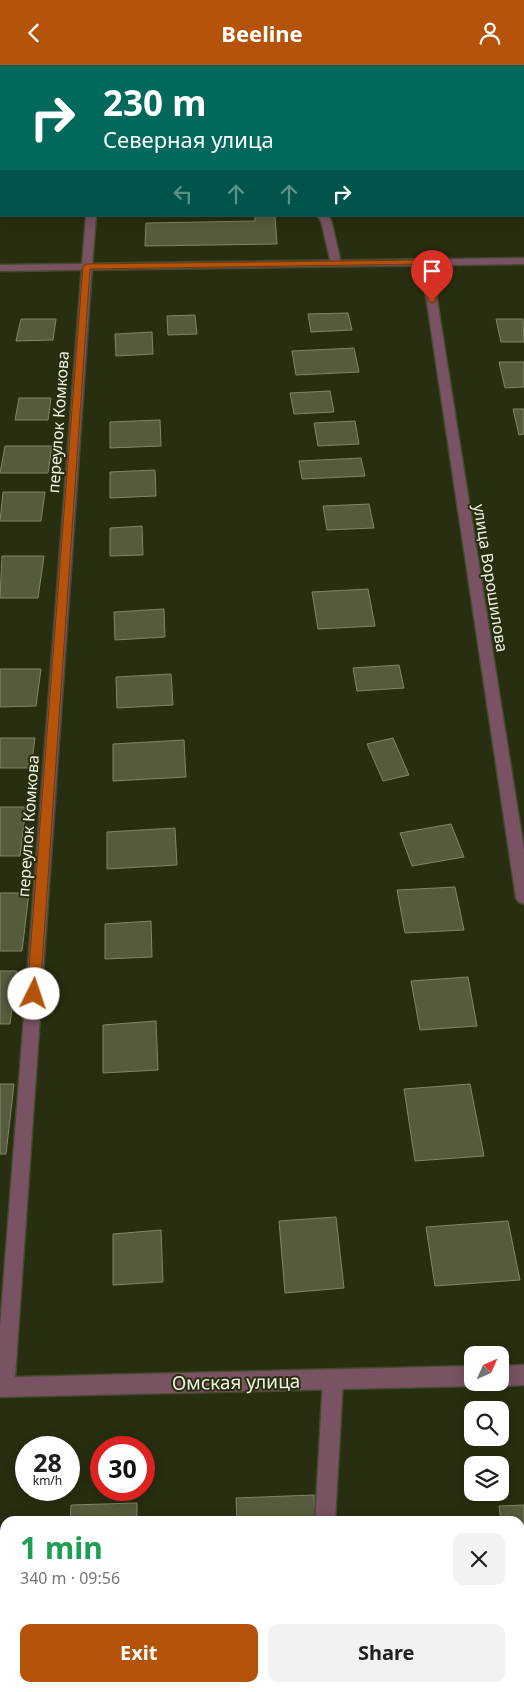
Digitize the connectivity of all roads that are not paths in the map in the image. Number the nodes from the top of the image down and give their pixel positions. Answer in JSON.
{"nodes":[{"id":1,"x":91,"y":217,"type":"edge"},
{"id":2,"x":323,"y":217,"type":"edge"},
{"id":3,"x":524,"y":261,"type":"edge"},
{"id":4,"x":426,"y":262,"type":"junction"},
{"id":5,"x":336,"y":263,"type":"junction"},
{"id":6,"x":87,"y":266,"type":"junction"},
{"id":7,"x":0,"y":268,"type":"edge"},
{"id":8,"x":524,"y":898,"type":"edge"},
{"id":9,"x":524,"y":1375,"type":"edge"},
{"id":10,"x":464,"y":1376,"type":"edge"},
{"id":11,"x":509,"y":1376,"type":"edge"},
{"id":12,"x":333,"y":1380,"type":"junction"},
{"id":13,"x":2,"y":1387,"type":"edge"},
{"id":14,"x":325,"y":1516,"type":"edge"}],
"edges":[{"from":1,"to":6,"type":"street","name":"переулок Комкова"},
{"from":2,"to":5,"type":"street"},
{"from":3,"to":4,"type":"street"},
{"from":4,"to":5,"type":"street"},
{"from":4,"to":8,"type":"street","name":"улица Ворошилова"},
{"from":5,"to":6,"type":"street"},
{"from":6,"to":7,"type":"street"},
{"from":6,"to":13,"type":"street","name":"переулок Комкова"},
{"from":9,"to":11,"type":"street"},
{"from":10,"to":12,"type":"street","name":"Омская улица"},
{"from":12,"to":13,"type":"street","name":"Омская улица"},
{"from":12,"to":14,"type":"street"}]}
